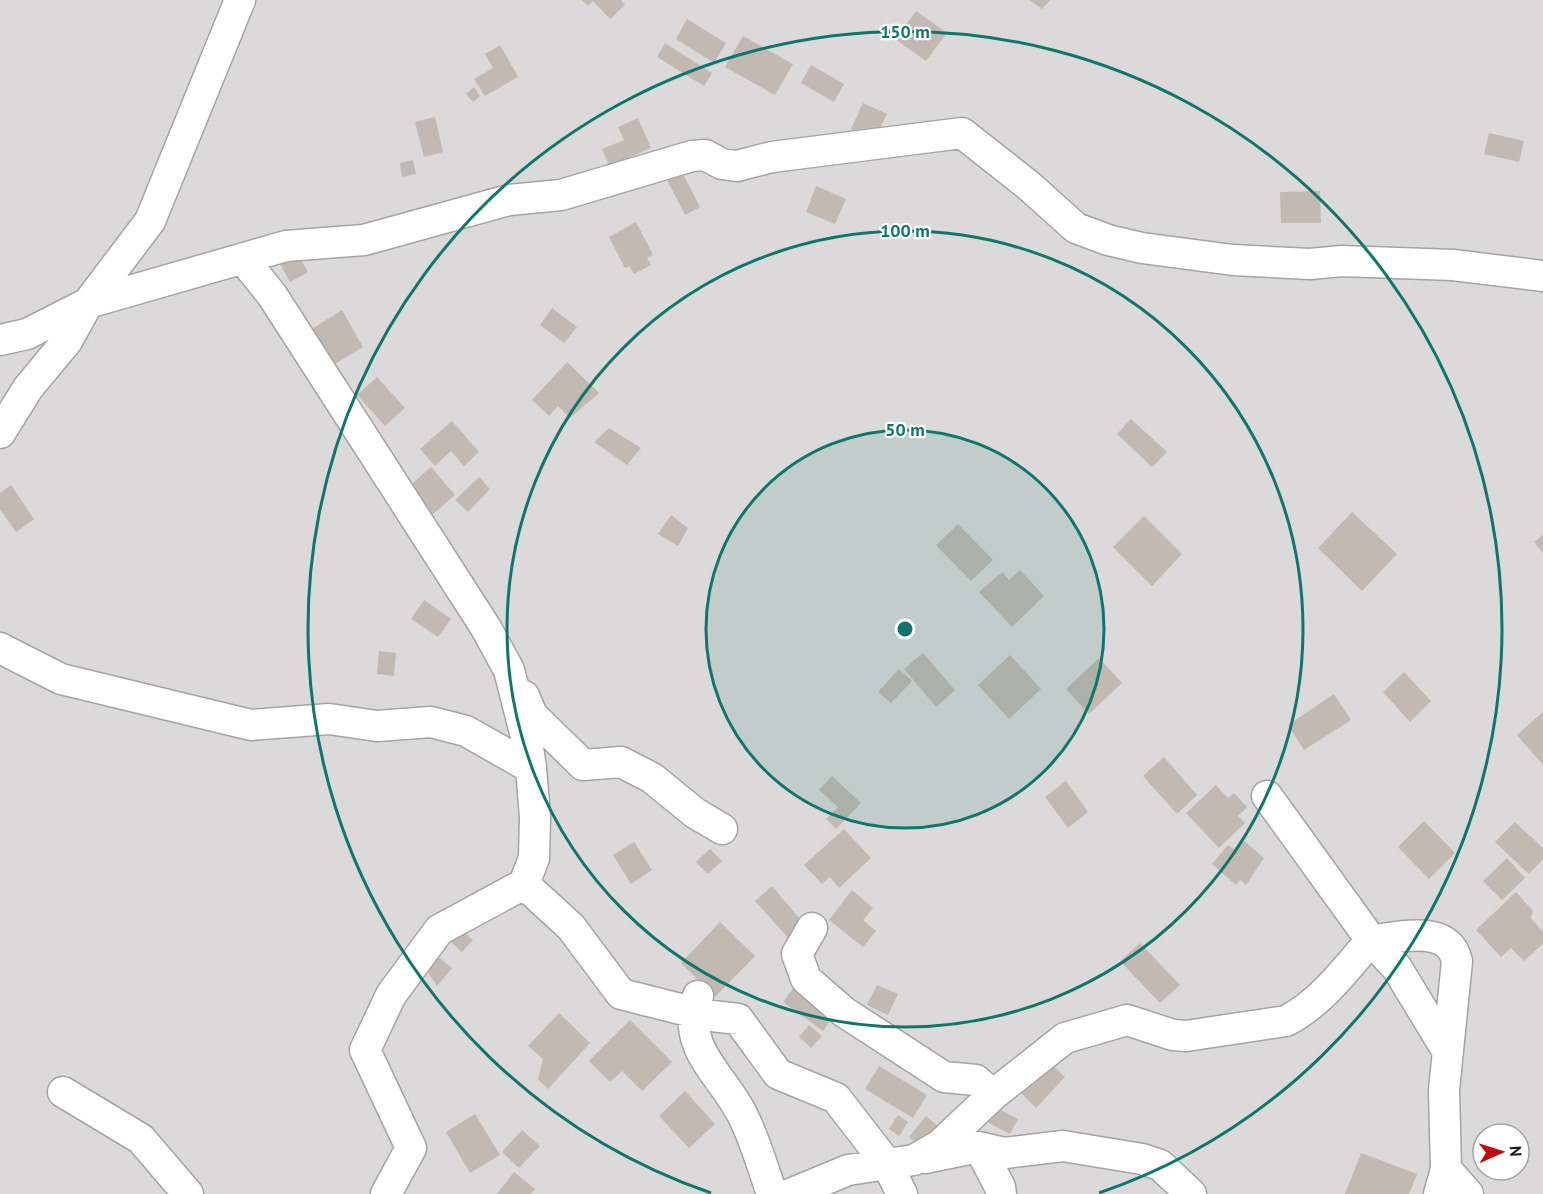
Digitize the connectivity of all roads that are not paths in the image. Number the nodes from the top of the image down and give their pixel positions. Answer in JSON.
{"nodes":[{"id":1,"x":240,"y":0,"type":"edge"},
{"id":2,"x":243,"y":258,"type":"junction"},
{"id":3,"x":1543,"y":276,"type":"edge"},
{"id":4,"x":88,"y":303,"type":"junction"},
{"id":5,"x":0,"y":340,"type":"edge"},
{"id":6,"x":0,"y":433,"type":"edge"},
{"id":7,"x":0,"y":648,"type":"edge"},
{"id":8,"x":508,"y":670,"type":"junction"},
{"id":9,"x":531,"y":768,"type":"junction"},
{"id":10,"x":1267,"y":796,"type":"dead end"},
{"id":11,"x":722,"y":829,"type":"dead end"},
{"id":12,"x":524,"y":884,"type":"junction"},
{"id":13,"x":812,"y":928,"type":"dead end"},
{"id":14,"x":1371,"y":940,"type":"junction"},
{"id":15,"x":695,"y":1004,"type":"junction"},
{"id":16,"x":1448,"y":1052,"type":"junction"},
{"id":17,"x":63,"y":1092,"type":"dead end"},
{"id":18,"x":993,"y":1095,"type":"junction"},
{"id":19,"x":979,"y":1147,"type":"junction"},
{"id":20,"x":900,"y":1162,"type":"junction"},
{"id":21,"x":1442,"y":1182,"type":"edge"},
{"id":22,"x":1180,"y":1188,"type":"edge"},
{"id":23,"x":188,"y":1194,"type":"edge"},
{"id":24,"x":386,"y":1194,"type":"edge"},
{"id":25,"x":772,"y":1194,"type":"edge"},
{"id":26,"x":790,"y":1194,"type":"edge"},
{"id":27,"x":902,"y":1194,"type":"edge"},
{"id":28,"x":1001,"y":1194,"type":"edge"},
{"id":29,"x":1468,"y":1194,"type":"edge"}],
"edges":[{"from":1,"to":4,"type":"street"},
{"from":2,"to":3,"type":"street"},
{"from":2,"to":4,"type":"street"},
{"from":2,"to":8,"type":"street"},
{"from":4,"to":5,"type":"street"},
{"from":4,"to":6,"type":"street"},
{"from":7,"to":9,"type":"street"},
{"from":8,"to":9,"type":"street"},
{"from":8,"to":11,"type":"street"},
{"from":9,"to":12,"type":"street"},
{"from":10,"to":14,"type":"street"},
{"from":12,"to":15,"type":"street"},
{"from":12,"to":24,"type":"street"},
{"from":13,"to":18,"type":"street"},
{"from":14,"to":16,"type":"street"},
{"from":14,"to":16,"type":"street"},
{"from":14,"to":18,"type":"street"},
{"from":15,"to":20,"type":"street"},
{"from":15,"to":25,"type":"street"},
{"from":16,"to":21,"type":"street"},
{"from":17,"to":23,"type":"street"},
{"from":18,"to":20,"type":"street"},
{"from":19,"to":20,"type":"street"},
{"from":19,"to":22,"type":"street"},
{"from":19,"to":28,"type":"street"},
{"from":20,"to":26,"type":"street"},
{"from":20,"to":27,"type":"street"},
{"from":21,"to":29,"type":"street"}]}
